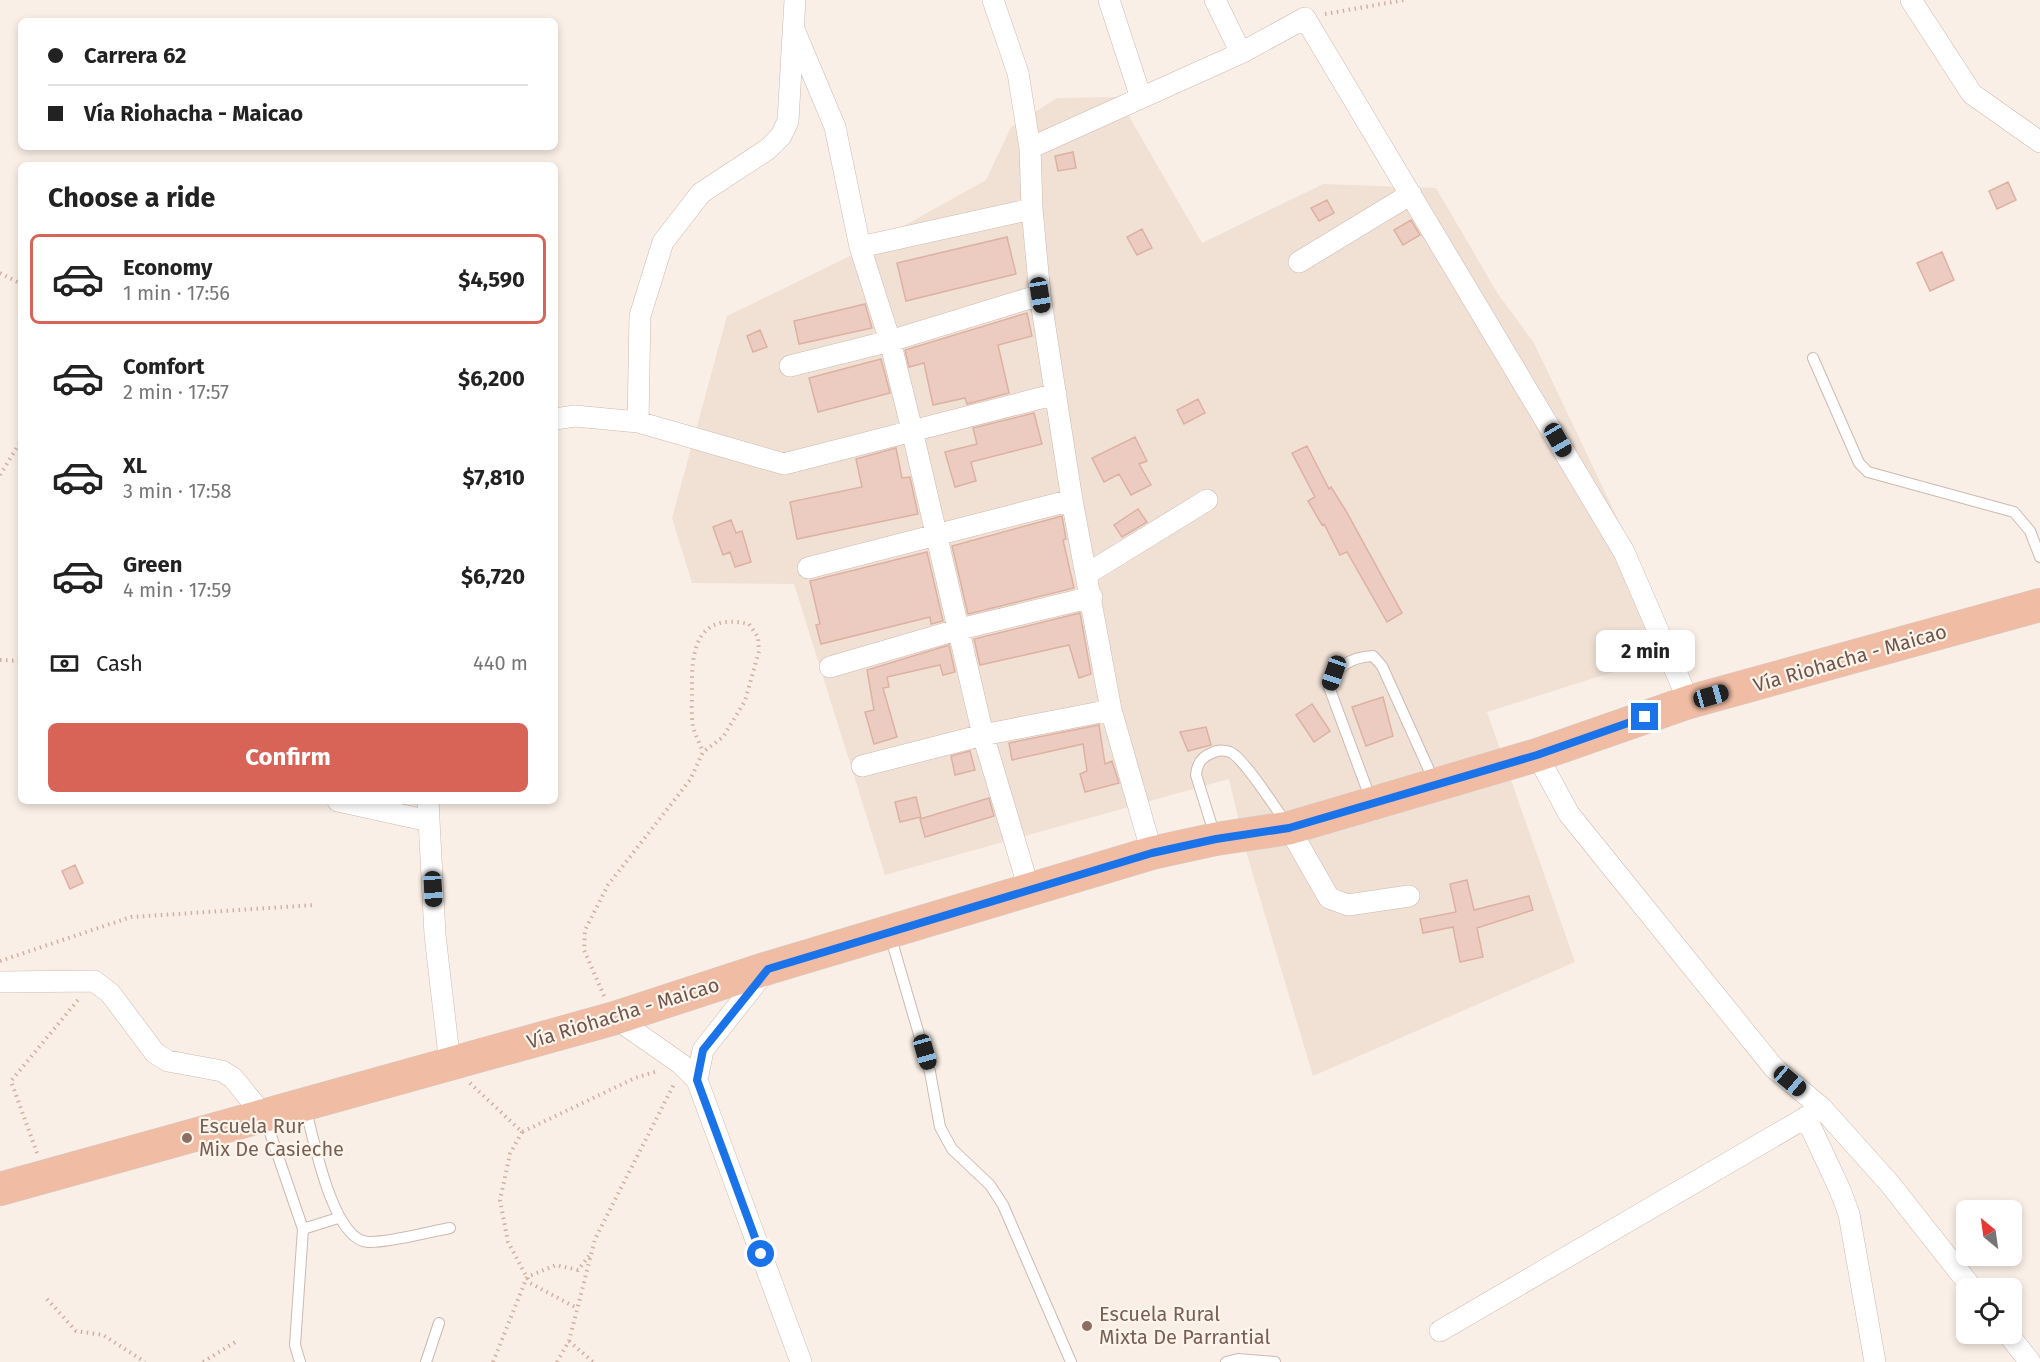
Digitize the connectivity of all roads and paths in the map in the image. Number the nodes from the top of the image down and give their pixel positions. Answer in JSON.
{"nodes":[{"id":1,"x":795,"y":0,"type":"edge"},
{"id":2,"x":993,"y":0,"type":"edge"},
{"id":3,"x":1109,"y":0,"type":"edge"},
{"id":4,"x":1215,"y":0,"type":"edge"},
{"id":5,"x":1404,"y":0,"type":"edge"},
{"id":6,"x":1911,"y":0,"type":"edge"},
{"id":7,"x":1305,"y":18,"type":"junction"},
{"id":8,"x":793,"y":27,"type":"junction"},
{"id":9,"x":1241,"y":53,"type":"junction"},
{"id":10,"x":1141,"y":98,"type":"junction"},
{"id":11,"x":2040,"y":142,"type":"edge"},
{"id":12,"x":1030,"y":148,"type":"junction"},
{"id":13,"x":1411,"y":194,"type":"junction"},
{"id":14,"x":1032,"y":208,"type":"junction"},
{"id":15,"x":860,"y":247,"type":"junction"},
{"id":16,"x":1299,"y":262,"type":"dead end"},
{"id":17,"x":0,"y":273,"type":"edge"},
{"id":18,"x":18,"y":282,"type":"edge"},
{"id":19,"x":1040,"y":295,"type":"junction"},
{"id":20,"x":890,"y":341,"type":"junction"},
{"id":21,"x":1813,"y":358,"type":"dead end"},
{"id":22,"x":790,"y":366,"type":"dead end"},
{"id":23,"x":1056,"y":393,"type":"junction"},
{"id":24,"x":558,"y":419,"type":"edge"},
{"id":25,"x":638,"y":422,"type":"junction"},
{"id":26,"x":912,"y":430,"type":"junction"},
{"id":27,"x":18,"y":446,"type":"edge"},
{"id":28,"x":0,"y":475,"type":"edge"},
{"id":29,"x":1072,"y":500,"type":"junction"},
{"id":30,"x":1207,"y":500,"type":"dead end"},
{"id":31,"x":936,"y":536,"type":"junction"},
{"id":32,"x":2040,"y":557,"type":"edge"},
{"id":33,"x":808,"y":568,"type":"dead end"},
{"id":34,"x":1087,"y":574,"type":"junction"},
{"id":35,"x":1092,"y":597,"type":"junction"},
{"id":36,"x":2040,"y":605,"type":"edge"},
{"id":37,"x":960,"y":629,"type":"junction"},
{"id":38,"x":0,"y":660,"type":"edge"},
{"id":39,"x":18,"y":661,"type":"edge"},
{"id":40,"x":830,"y":667,"type":"dead end"},
{"id":41,"x":1689,"y":702,"type":"junction"},
{"id":42,"x":1111,"y":710,"type":"junction"},
{"id":43,"x":983,"y":735,"type":"junction"},
{"id":44,"x":703,"y":752,"type":"junction"},
{"id":45,"x":1537,"y":755,"type":"junction"},
{"id":46,"x":862,"y":766,"type":"dead end"},
{"id":47,"x":1436,"y":784,"type":"junction"},
{"id":48,"x":1372,"y":803,"type":"junction"},
{"id":49,"x":365,"y":804,"type":"edge"},
{"id":50,"x":429,"y":811,"type":"edge"},
{"id":51,"x":1289,"y":828,"type":"junction"},
{"id":52,"x":1216,"y":839,"type":"junction"},
{"id":53,"x":1152,"y":853,"type":"junction"},
{"id":54,"x":1029,"y":889,"type":"junction"},
{"id":55,"x":1409,"y":896,"type":"dead end"},
{"id":56,"x":315,"y":905,"type":"dead end"},
{"id":57,"x":889,"y":932,"type":"junction"},
{"id":58,"x":0,"y":961,"type":"edge"},
{"id":59,"x":768,"y":969,"type":"junction"},
{"id":60,"x":94,"y":981,"type":"junction"},
{"id":61,"x":0,"y":982,"type":"edge"},
{"id":62,"x":615,"y":1018,"type":"junction"},
{"id":63,"x":450,"y":1064,"type":"junction"},
{"id":64,"x":681,"y":1064,"type":"junction"},
{"id":65,"x":697,"y":1080,"type":"junction"},
{"id":66,"x":304,"y":1105,"type":"junction"},
{"id":67,"x":1814,"y":1112,"type":"junction"},
{"id":68,"x":264,"y":1116,"type":"junction"},
{"id":69,"x":522,"y":1132,"type":"junction"},
{"id":70,"x":45,"y":1176,"type":"junction"},
{"id":71,"x":0,"y":1190,"type":"edge"},
{"id":72,"x":338,"y":1218,"type":"junction"},
{"id":73,"x":450,"y":1228,"type":"dead end"},
{"id":74,"x":303,"y":1229,"type":"junction"},
{"id":75,"x":591,"y":1253,"type":"junction"},
{"id":76,"x":527,"y":1277,"type":"junction"},
{"id":77,"x":1964,"y":1278,"type":"edge"},
{"id":78,"x":47,"y":1299,"type":"dead end"},
{"id":79,"x":577,"y":1308,"type":"junction"},
{"id":80,"x":440,"y":1323,"type":"dead end"},
{"id":81,"x":1440,"y":1331,"type":"dead end"},
{"id":82,"x":237,"y":1341,"type":"dead end"},
{"id":83,"x":569,"y":1341,"type":"junction"},
{"id":84,"x":2016,"y":1344,"type":"edge"},
{"id":85,"x":145,"y":1362,"type":"edge"},
{"id":86,"x":203,"y":1362,"type":"edge"},
{"id":87,"x":300,"y":1362,"type":"edge"},
{"id":88,"x":426,"y":1362,"type":"edge"},
{"id":89,"x":493,"y":1362,"type":"edge"},
{"id":90,"x":557,"y":1362,"type":"edge"},
{"id":91,"x":593,"y":1362,"type":"edge"},
{"id":92,"x":801,"y":1362,"type":"edge"},
{"id":93,"x":1071,"y":1362,"type":"edge"},
{"id":94,"x":1226,"y":1362,"type":"edge"},
{"id":95,"x":1275,"y":1362,"type":"edge"},
{"id":96,"x":1875,"y":1362,"type":"edge"},
{"id":97,"x":2030,"y":1362,"type":"edge"}],
"edges":[{"from":1,"to":8,"type":"street"},
{"from":2,"to":12,"type":"street"},
{"from":3,"to":10,"type":"street"},
{"from":4,"to":9,"type":"street"},
{"from":5,"to":7,"type":"path"},
{"from":6,"to":11,"type":"street"},
{"from":7,"to":9,"type":"street"},
{"from":7,"to":13,"type":"street"},
{"from":8,"to":15,"type":"street"},
{"from":8,"to":25,"type":"street"},
{"from":9,"to":10,"type":"street"},
{"from":10,"to":12,"type":"street"},
{"from":12,"to":14,"type":"street"},
{"from":13,"to":16,"type":"street"},
{"from":13,"to":41,"type":"street"},
{"from":14,"to":15,"type":"street"},
{"from":14,"to":19,"type":"street"},
{"from":15,"to":20,"type":"street"},
{"from":17,"to":18,"type":"path"},
{"from":19,"to":20,"type":"street"},
{"from":19,"to":23,"type":"street"},
{"from":20,"to":22,"type":"street"},
{"from":20,"to":26,"type":"street"},
{"from":21,"to":32,"type":"lane"},
{"from":23,"to":26,"type":"street"},
{"from":23,"to":29,"type":"street"},
{"from":24,"to":25,"type":"street"},
{"from":25,"to":26,"type":"street"},
{"from":26,"to":31,"type":"street"},
{"from":27,"to":28,"type":"path"},
{"from":29,"to":31,"type":"street"},
{"from":29,"to":34,"type":"street"},
{"from":30,"to":34,"type":"street"},
{"from":31,"to":33,"type":"street"},
{"from":31,"to":37,"type":"street"},
{"from":34,"to":35,"type":"street"},
{"from":35,"to":37,"type":"street"},
{"from":35,"to":42,"type":"street"},
{"from":36,"to":41,"type":"highway","name":"Vía Riohacha - Maicao"},
{"from":37,"to":40,"type":"street"},
{"from":37,"to":43,"type":"street"},
{"from":38,"to":39,"type":"path"},
{"from":41,"to":45,"type":"highway","name":"Vía Riohacha - Maicao"},
{"from":42,"to":43,"type":"street"},
{"from":42,"to":53,"type":"street"},
{"from":43,"to":46,"type":"street"},
{"from":43,"to":54,"type":"street"},
{"from":44,"to":44,"type":"path"},
{"from":44,"to":62,"type":"path"},
{"from":45,"to":47,"type":"highway","name":"Vía Riohacha - Maicao"},
{"from":45,"to":67,"type":"street"},
{"from":47,"to":48,"type":"highway","name":"Vía Riohacha - Maicao"},
{"from":47,"to":48,"type":"lane"},
{"from":48,"to":51,"type":"highway","name":"Vía Riohacha - Maicao"},
{"from":49,"to":50,"type":"street"},
{"from":50,"to":63,"type":"street"},
{"from":51,"to":52,"type":"highway","name":"Vía Riohacha - Maicao"},
{"from":51,"to":52,"type":"lane"},
{"from":51,"to":55,"type":"street"},
{"from":52,"to":53,"type":"highway","name":"Vía Riohacha - Maicao"},
{"from":53,"to":54,"type":"highway","name":"Vía Riohacha - Maicao"},
{"from":54,"to":57,"type":"highway","name":"Vía Riohacha - Maicao"},
{"from":56,"to":58,"type":"path"},
{"from":57,"to":59,"type":"highway","name":"Vía Riohacha - Maicao"},
{"from":57,"to":93,"type":"lane"},
{"from":59,"to":62,"type":"highway","name":"Vía Riohacha - Maicao"},
{"from":59,"to":65,"type":"street"},
{"from":60,"to":61,"type":"street"},
{"from":60,"to":68,"type":"street"},
{"from":60,"to":70,"type":"path"},
{"from":62,"to":63,"type":"highway","name":"Vía Riohacha - Maicao"},
{"from":62,"to":64,"type":"street"},
{"from":63,"to":66,"type":"highway","name":"Vía Riohacha - Maicao"},
{"from":63,"to":69,"type":"path"},
{"from":64,"to":65,"type":"street"},
{"from":64,"to":69,"type":"path"},
{"from":64,"to":75,"type":"path"},
{"from":65,"to":92,"type":"street"},
{"from":66,"to":68,"type":"highway","name":"Vía Riohacha - Maicao"},
{"from":66,"to":72,"type":"lane"},
{"from":67,"to":77,"type":"street"},
{"from":67,"to":81,"type":"street"},
{"from":67,"to":96,"type":"street"},
{"from":68,"to":70,"type":"highway","name":"Vía Riohacha - Maicao"},
{"from":68,"to":74,"type":"lane"},
{"from":69,"to":76,"type":"path"},
{"from":70,"to":71,"type":"highway","name":"Vía Riohacha - Maicao"},
{"from":72,"to":73,"type":"lane"},
{"from":72,"to":74,"type":"lane"},
{"from":74,"to":87,"type":"lane"},
{"from":75,"to":76,"type":"path"},
{"from":75,"to":79,"type":"path"},
{"from":76,"to":79,"type":"path"},
{"from":76,"to":89,"type":"path"},
{"from":78,"to":85,"type":"path"},
{"from":79,"to":83,"type":"path"},
{"from":80,"to":88,"type":"lane"},
{"from":82,"to":86,"type":"path"},
{"from":83,"to":90,"type":"path"},
{"from":83,"to":91,"type":"path"},
{"from":84,"to":97,"type":"street"},
{"from":94,"to":95,"type":"lane"}]}
